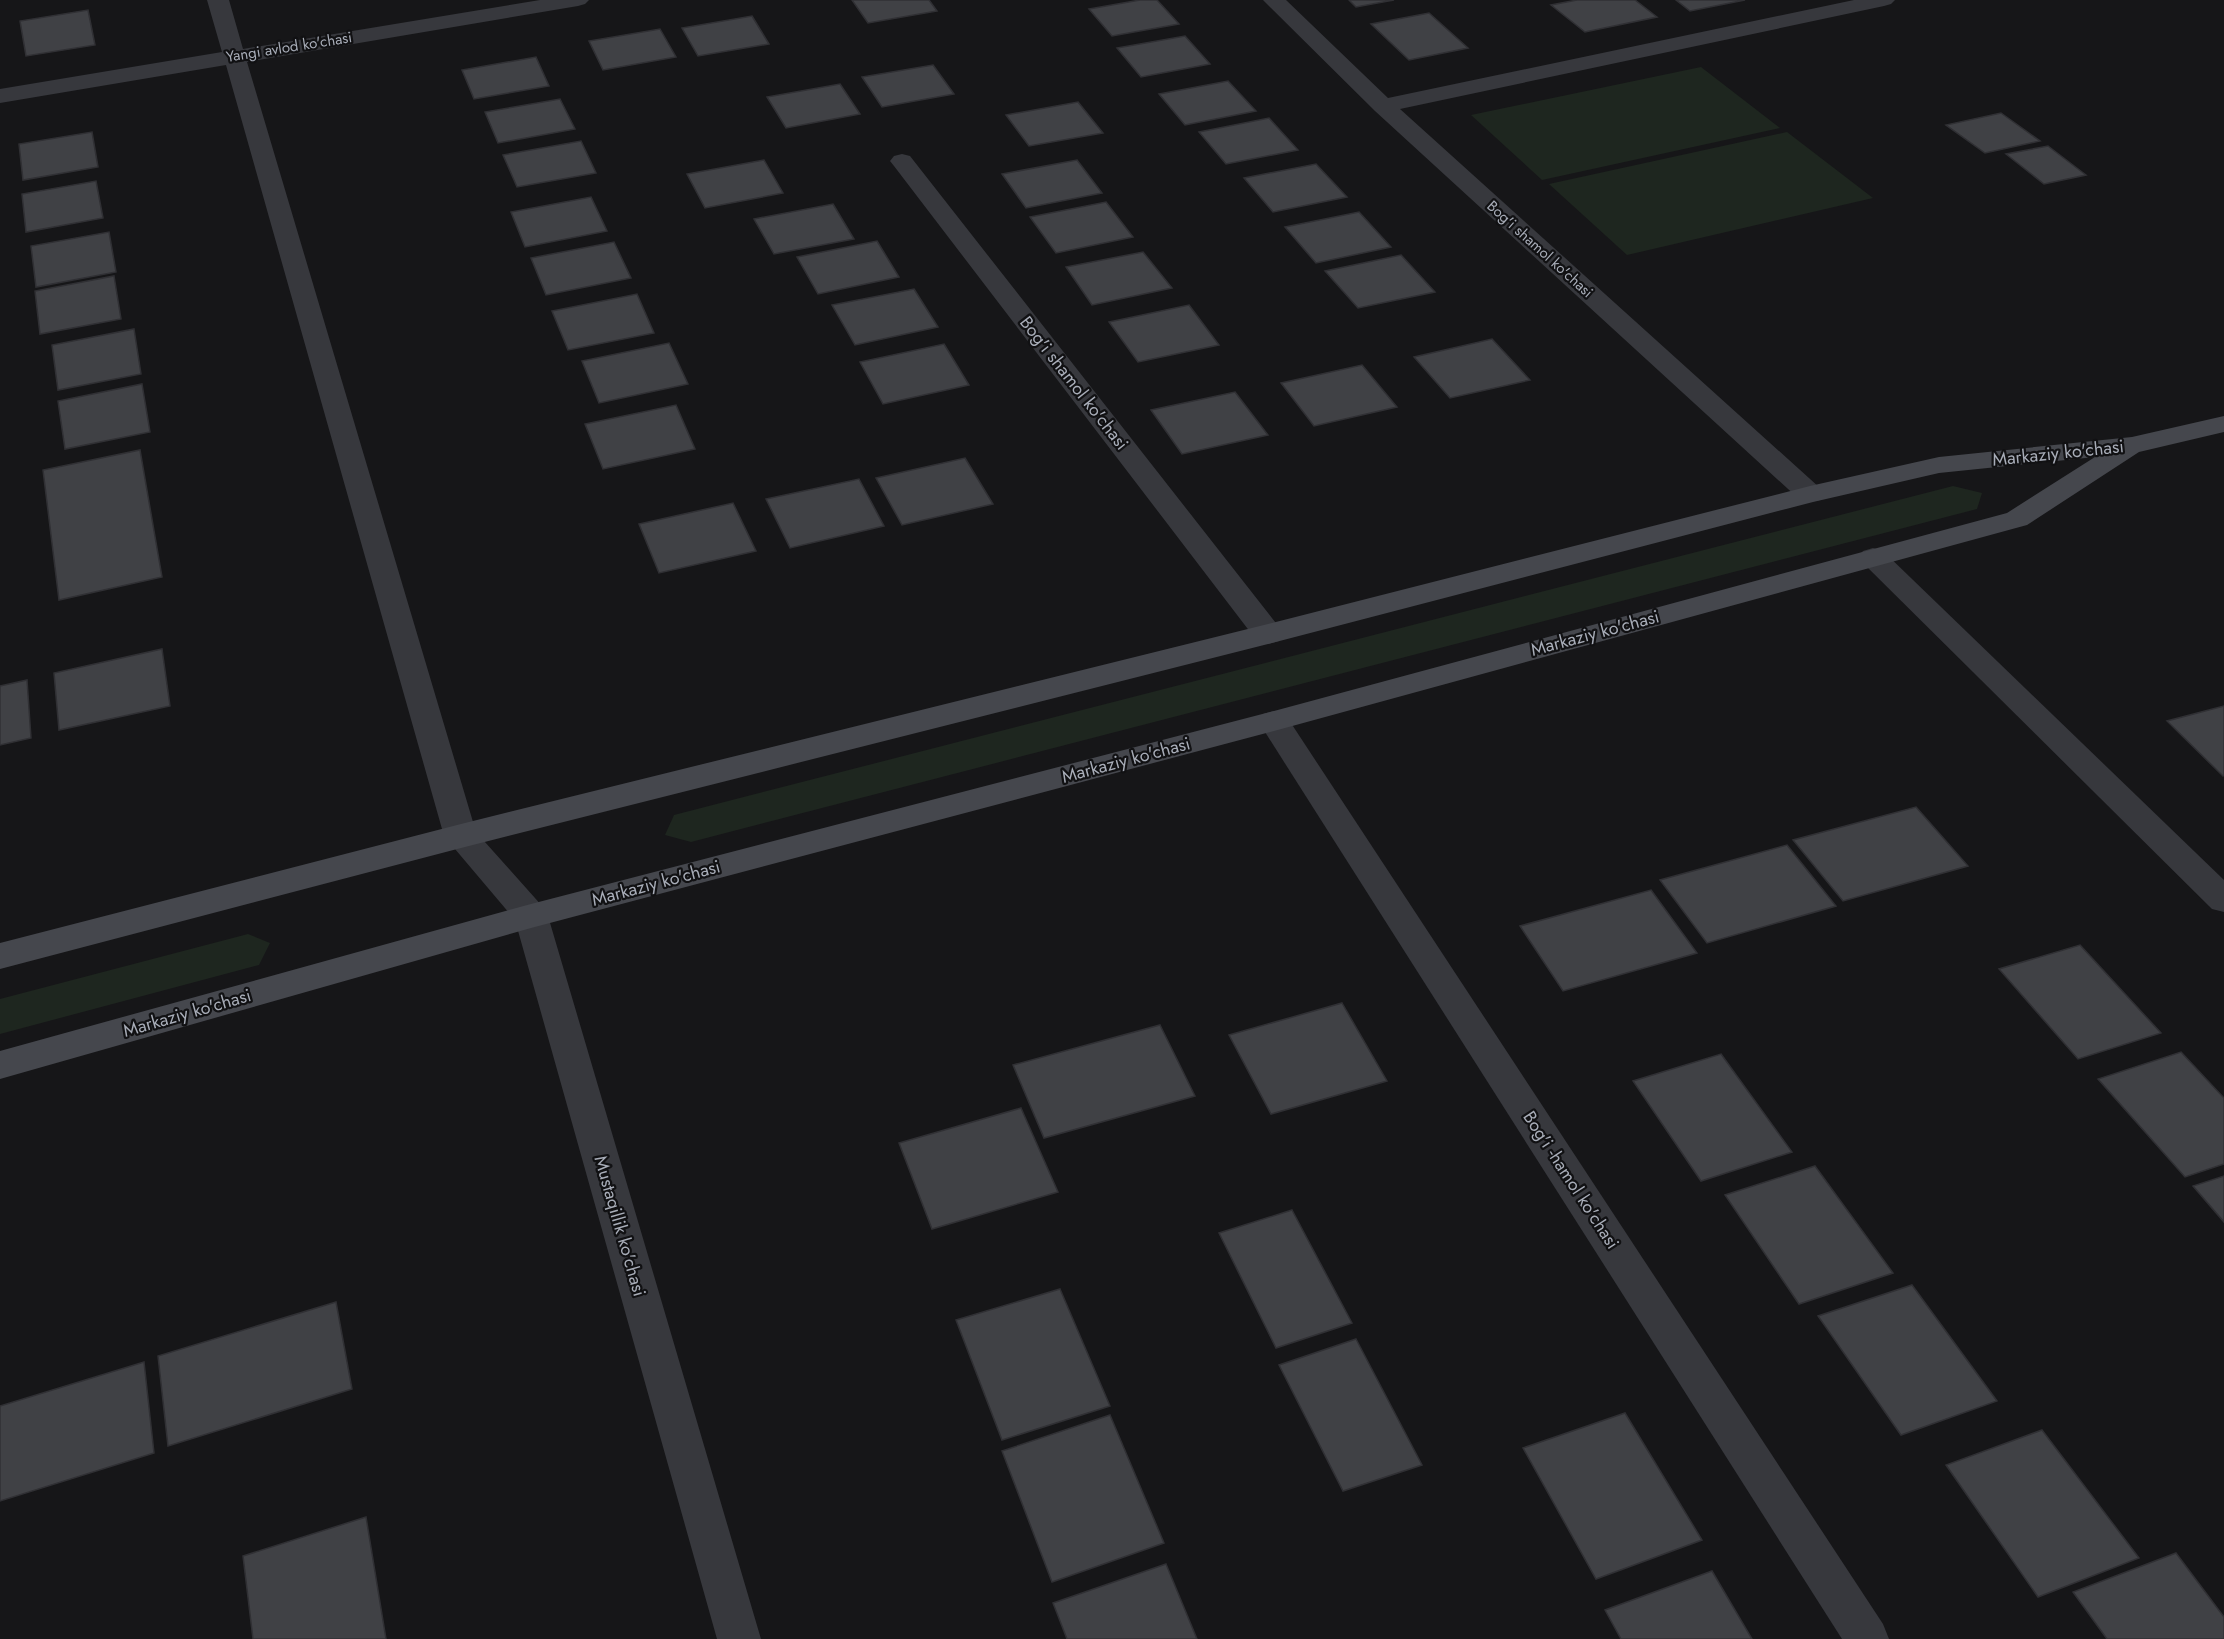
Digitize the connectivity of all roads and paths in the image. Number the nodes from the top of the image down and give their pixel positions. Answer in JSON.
{"nodes":[{"id":1,"x":218,"y":0,"type":"edge"},
{"id":2,"x":578,"y":0,"type":"edge"},
{"id":3,"x":1274,"y":0,"type":"edge"},
{"id":4,"x":1884,"y":0,"type":"edge"},
{"id":5,"x":234,"y":56,"type":"junction"},
{"id":6,"x":0,"y":96,"type":"edge"},
{"id":7,"x":1383,"y":106,"type":"junction"},
{"id":8,"x":902,"y":161,"type":"dead end"},
{"id":9,"x":2224,"y":424,"type":"edge"},
{"id":10,"x":2132,"y":446,"type":"junction"},
{"id":11,"x":1810,"y":494,"type":"junction"},
{"id":12,"x":1873,"y":557,"type":"junction"},
{"id":13,"x":1268,"y":634,"type":"junction"},
{"id":14,"x":1274,"y":721,"type":"junction"},
{"id":15,"x":461,"y":836,"type":"junction"},
{"id":16,"x":2224,"y":900,"type":"edge"},
{"id":17,"x":531,"y":916,"type":"junction"},
{"id":18,"x":0,"y":956,"type":"edge"},
{"id":19,"x":0,"y":1065,"type":"edge"},
{"id":20,"x":739,"y":1639,"type":"edge"},
{"id":21,"x":1867,"y":1639,"type":"edge"}],
"edges":[{"from":1,"to":5,"type":"street"},
{"from":2,"to":5,"type":"street","name":"Yangi avlod ko'chasi"},
{"from":3,"to":7,"type":"street","name":"Bog'i shamol ko'chasi"},
{"from":4,"to":7,"type":"street"},
{"from":5,"to":6,"type":"street","name":"Yangi avlod ko'chasi"},
{"from":5,"to":15,"type":"street"},
{"from":7,"to":11,"type":"street","name":"Bog'i shamol ko'chasi"},
{"from":8,"to":13,"type":"street","name":"Bog'i shamol ko'chasi"},
{"from":9,"to":10,"type":"street"},
{"from":10,"to":11,"type":"street","name":"Markaziy ko'chasi"},
{"from":10,"to":12,"type":"street","name":"Markaziy ko'chasi"},
{"from":11,"to":13,"type":"street","name":"Markaziy ko'chasi"},
{"from":12,"to":14,"type":"street","name":"Markaziy ko'chasi"},
{"from":12,"to":16,"type":"street"},
{"from":13,"to":15,"type":"street","name":"Markaziy ko'chasi"},
{"from":14,"to":17,"type":"street","name":"Markaziy ko'chasi"},
{"from":14,"to":21,"type":"street","name":"Bog'i -hamol ko'chasi"},
{"from":15,"to":17,"type":"street","name":"Mustaqillik ko'chasi"},
{"from":15,"to":18,"type":"street","name":"Markaziy ko'chasi"},
{"from":17,"to":19,"type":"street","name":"Markaziy ko'chasi"},
{"from":17,"to":20,"type":"street","name":"Mustaqillik ko'chasi"}]}
